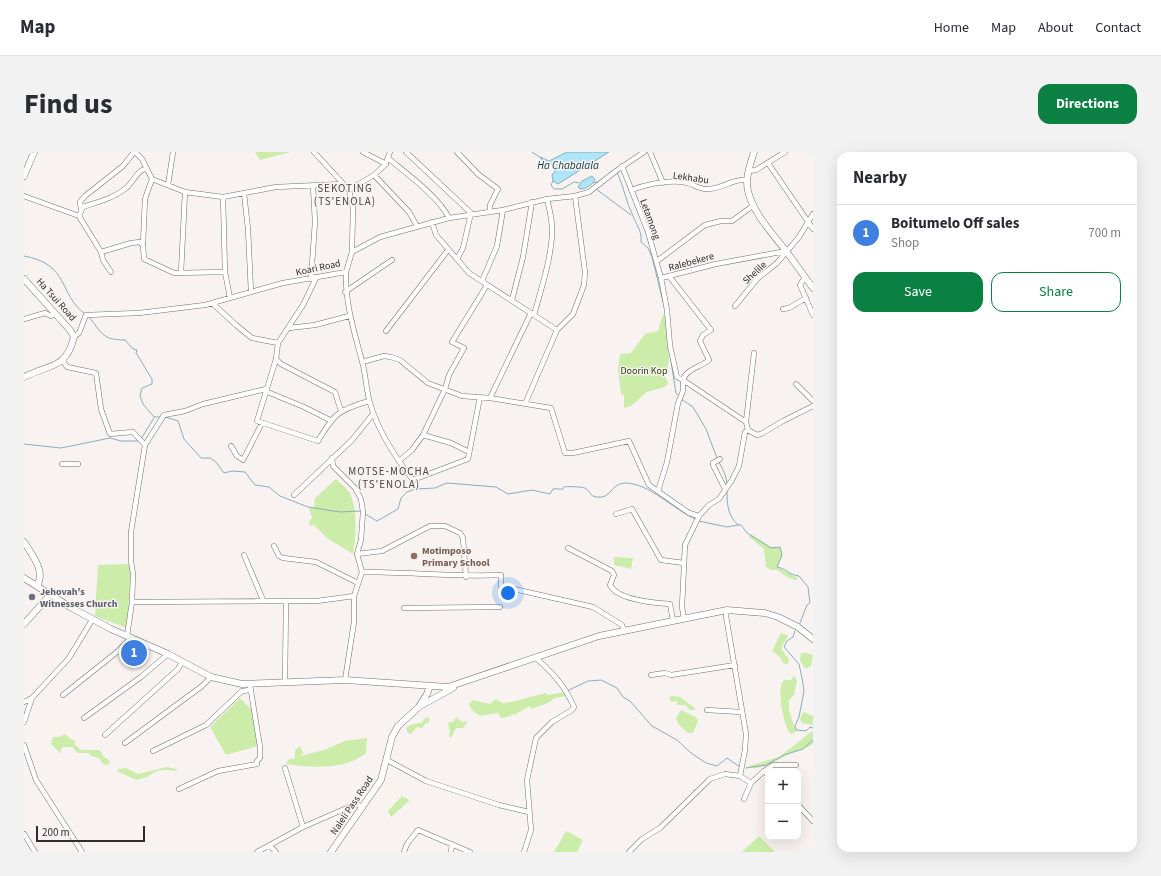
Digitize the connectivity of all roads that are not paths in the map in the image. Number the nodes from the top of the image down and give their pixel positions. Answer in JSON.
{"nodes":[{"id":1,"x":34,"y":152,"type":"edge"},
{"id":2,"x":135,"y":152,"type":"edge"},
{"id":3,"x":173,"y":152,"type":"edge"},
{"id":4,"x":314,"y":152,"type":"edge"},
{"id":5,"x":362,"y":152,"type":"edge"},
{"id":6,"x":390,"y":152,"type":"edge"},
{"id":7,"x":406,"y":152,"type":"edge"},
{"id":8,"x":457,"y":152,"type":"edge"},
{"id":9,"x":644,"y":152,"type":"edge"},
{"id":10,"x":650,"y":152,"type":"edge"},
{"id":11,"x":754,"y":152,"type":"edge"},
{"id":12,"x":785,"y":152,"type":"edge"},
{"id":13,"x":388,"y":158,"type":"junction"},
{"id":14,"x":768,"y":163,"type":"junction"},
{"id":15,"x":386,"y":164,"type":"junction"},
{"id":16,"x":622,"y":166,"type":"junction"},
{"id":17,"x":146,"y":169,"type":"junction"},
{"id":18,"x":748,"y":171,"type":"junction"},
{"id":19,"x":25,"y":172,"type":"edge"},
{"id":20,"x":374,"y":175,"type":"junction"},
{"id":21,"x":152,"y":179,"type":"junction"},
{"id":22,"x":747,"y":180,"type":"junction"},
{"id":23,"x":663,"y":183,"type":"junction"},
{"id":24,"x":343,"y":184,"type":"junction"},
{"id":25,"x":168,"y":186,"type":"junction"},
{"id":26,"x":313,"y":186,"type":"junction"},
{"id":27,"x":349,"y":190,"type":"junction"},
{"id":28,"x":631,"y":190,"type":"junction"},
{"id":29,"x":185,"y":192,"type":"junction"},
{"id":30,"x":244,"y":193,"type":"junction"},
{"id":31,"x":24,"y":196,"type":"edge"},
{"id":32,"x":575,"y":196,"type":"junction"},
{"id":33,"x":223,"y":197,"type":"junction"},
{"id":34,"x":547,"y":199,"type":"junction"},
{"id":35,"x":532,"y":202,"type":"junction"},
{"id":36,"x":754,"y":205,"type":"junction"},
{"id":37,"x":81,"y":208,"type":"junction"},
{"id":38,"x":503,"y":210,"type":"junction"},
{"id":39,"x":490,"y":212,"type":"junction"},
{"id":40,"x":470,"y":214,"type":"junction"},
{"id":41,"x":813,"y":214,"type":"edge"},
{"id":42,"x":79,"y":216,"type":"junction"},
{"id":43,"x":449,"y":218,"type":"junction"},
{"id":44,"x":432,"y":222,"type":"junction"},
{"id":45,"x":809,"y":222,"type":"junction"},
{"id":46,"x":417,"y":226,"type":"junction"},
{"id":47,"x":813,"y":229,"type":"edge"},
{"id":48,"x":143,"y":243,"type":"junction"},
{"id":49,"x":448,"y":250,"type":"junction"},
{"id":50,"x":786,"y":251,"type":"junction"},
{"id":51,"x":101,"y":252,"type":"junction"},
{"id":52,"x":352,"y":252,"type":"junction"},
{"id":53,"x":457,"y":259,"type":"junction"},
{"id":54,"x":392,"y":260,"type":"dead end"},
{"id":55,"x":657,"y":261,"type":"junction"},
{"id":56,"x":111,"y":272,"type":"dead end"},
{"id":57,"x":225,"y":272,"type":"junction"},
{"id":58,"x":346,"y":272,"type":"junction"},
{"id":59,"x":180,"y":273,"type":"junction"},
{"id":60,"x":670,"y":276,"type":"junction"},
{"id":61,"x":805,"y":277,"type":"junction"},
{"id":62,"x":661,"y":278,"type":"junction"},
{"id":63,"x":24,"y":279,"type":"edge"},
{"id":64,"x":314,"y":279,"type":"junction"},
{"id":65,"x":482,"y":281,"type":"junction"},
{"id":66,"x":487,"y":285,"type":"junction"},
{"id":67,"x":813,"y":288,"type":"edge"},
{"id":68,"x":251,"y":292,"type":"junction"},
{"id":69,"x":345,"y":292,"type":"junction"},
{"id":70,"x":230,"y":298,"type":"junction"},
{"id":71,"x":806,"y":298,"type":"junction"},
{"id":72,"x":512,"y":300,"type":"junction"},
{"id":73,"x":212,"y":303,"type":"junction"},
{"id":74,"x":734,"y":306,"type":"dead end"},
{"id":75,"x":783,"y":309,"type":"dead end"},
{"id":76,"x":55,"y":314,"type":"junction"},
{"id":77,"x":533,"y":314,"type":"junction"},
{"id":78,"x":813,"y":314,"type":"edge"},
{"id":79,"x":349,"y":316,"type":"junction"},
{"id":80,"x":24,"y":319,"type":"edge"},
{"id":81,"x":289,"y":328,"type":"junction"},
{"id":82,"x":557,"y":330,"type":"junction"},
{"id":83,"x":386,"y":331,"type":"dead end"},
{"id":84,"x":74,"y":337,"type":"junction"},
{"id":85,"x":278,"y":343,"type":"junction"},
{"id":86,"x":754,"y":353,"type":"dead end"},
{"id":87,"x":276,"y":359,"type":"junction"},
{"id":88,"x":63,"y":361,"type":"junction"},
{"id":89,"x":362,"y":362,"type":"junction"},
{"id":90,"x":24,"y":377,"type":"edge"},
{"id":91,"x":683,"y":380,"type":"junction"},
{"id":92,"x":796,"y":384,"type":"dead end"},
{"id":93,"x":445,"y":389,"type":"junction"},
{"id":94,"x":265,"y":390,"type":"junction"},
{"id":95,"x":480,"y":397,"type":"junction"},
{"id":96,"x":490,"y":398,"type":"junction"},
{"id":97,"x":369,"y":401,"type":"junction"},
{"id":98,"x":813,"y":402,"type":"edge"},
{"id":99,"x":525,"y":404,"type":"junction"},
{"id":100,"x":813,"y":406,"type":"edge"},
{"id":101,"x":340,"y":411,"type":"junction"},
{"id":102,"x":373,"y":414,"type":"junction"},
{"id":103,"x":330,"y":420,"type":"junction"},
{"id":104,"x":746,"y":422,"type":"junction"},
{"id":105,"x":262,"y":423,"type":"junction"},
{"id":106,"x":748,"y":430,"type":"junction"},
{"id":107,"x":423,"y":435,"type":"junction"},
{"id":108,"x":145,"y":445,"type":"junction"},
{"id":109,"x":231,"y":446,"type":"dead end"},
{"id":110,"x":469,"y":452,"type":"junction"},
{"id":111,"x":332,"y":458,"type":"junction"},
{"id":112,"x":720,"y":459,"type":"dead end"},
{"id":113,"x":399,"y":461,"type":"junction"},
{"id":114,"x":62,"y":464,"type":"dead end"},
{"id":115,"x":78,"y":464,"type":"dead end"},
{"id":116,"x":725,"y":489,"type":"junction"},
{"id":117,"x":658,"y":491,"type":"junction"},
{"id":118,"x":294,"y":495,"type":"dead end"},
{"id":119,"x":616,"y":514,"type":"dead end"},
{"id":120,"x":698,"y":519,"type":"junction"},
{"id":121,"x":24,"y":542,"type":"edge"},
{"id":122,"x":274,"y":546,"type":"dead end"},
{"id":123,"x":568,"y":548,"type":"dead end"},
{"id":124,"x":357,"y":554,"type":"junction"},
{"id":125,"x":244,"y":555,"type":"dead end"},
{"id":126,"x":684,"y":563,"type":"junction"},
{"id":127,"x":362,"y":572,"type":"junction"},
{"id":128,"x":466,"y":577,"type":"junction"},
{"id":129,"x":24,"y":578,"type":"edge"},
{"id":130,"x":358,"y":583,"type":"junction"},
{"id":131,"x":40,"y":588,"type":"junction"},
{"id":132,"x":50,"y":595,"type":"junction"},
{"id":133,"x":354,"y":596,"type":"junction"},
{"id":134,"x":263,"y":600,"type":"junction"},
{"id":135,"x":286,"y":601,"type":"junction"},
{"id":136,"x":132,"y":602,"type":"junction"},
{"id":137,"x":500,"y":607,"type":"dead end"},
{"id":138,"x":404,"y":608,"type":"dead end"},
{"id":139,"x":727,"y":610,"type":"junction"},
{"id":140,"x":684,"y":619,"type":"junction"},
{"id":141,"x":92,"y":620,"type":"junction"},
{"id":142,"x":674,"y":621,"type":"junction"},
{"id":143,"x":24,"y":624,"type":"edge"},
{"id":144,"x":624,"y":630,"type":"junction"},
{"id":145,"x":129,"y":637,"type":"junction"},
{"id":146,"x":813,"y":639,"type":"edge"},
{"id":147,"x":168,"y":654,"type":"junction"},
{"id":148,"x":536,"y":658,"type":"junction"},
{"id":149,"x":182,"y":662,"type":"junction"},
{"id":150,"x":735,"y":665,"type":"junction"},
{"id":151,"x":650,"y":675,"type":"dead end"},
{"id":152,"x":211,"y":677,"type":"junction"},
{"id":153,"x":345,"y":680,"type":"junction"},
{"id":154,"x":285,"y":683,"type":"junction"},
{"id":155,"x":458,"y":684,"type":"junction"},
{"id":156,"x":433,"y":686,"type":"junction"},
{"id":157,"x":250,"y":687,"type":"junction"},
{"id":158,"x":63,"y":695,"type":"dead end"},
{"id":159,"x":32,"y":698,"type":"junction"},
{"id":160,"x":429,"y":701,"type":"junction"},
{"id":161,"x":24,"y":702,"type":"edge"},
{"id":162,"x":420,"y":706,"type":"junction"},
{"id":163,"x":707,"y":710,"type":"dead end"},
{"id":164,"x":742,"y":712,"type":"junction"},
{"id":165,"x":84,"y":718,"type":"dead end"},
{"id":166,"x":24,"y":722,"type":"edge"},
{"id":167,"x":105,"y":735,"type":"dead end"},
{"id":168,"x":125,"y":743,"type":"dead end"},
{"id":169,"x":24,"y":746,"type":"edge"},
{"id":170,"x":153,"y":752,"type":"dead end"},
{"id":171,"x":386,"y":760,"type":"junction"},
{"id":172,"x":796,"y":765,"type":"dead end"},
{"id":173,"x":285,"y":768,"type":"dead end"},
{"id":174,"x":770,"y":768,"type":"edge"},
{"id":175,"x":765,"y":774,"type":"edge"},
{"id":176,"x":740,"y":776,"type":"junction"},
{"id":177,"x":751,"y":783,"type":"junction"},
{"id":178,"x":179,"y":789,"type":"dead end"},
{"id":179,"x":744,"y":799,"type":"dead end"},
{"id":180,"x":363,"y":807,"type":"junction"},
{"id":181,"x":801,"y":809,"type":"edge"},
{"id":182,"x":529,"y":812,"type":"junction"},
{"id":183,"x":813,"y":822,"type":"edge"},
{"id":184,"x":303,"y":827,"type":"junction"},
{"id":185,"x":24,"y":834,"type":"edge"},
{"id":186,"x":452,"y":844,"type":"junction"},
{"id":187,"x":270,"y":846,"type":"junction"},
{"id":188,"x":35,"y":852,"type":"edge"},
{"id":189,"x":80,"y":852,"type":"edge"},
{"id":190,"x":257,"y":852,"type":"edge"},
{"id":191,"x":276,"y":852,"type":"edge"},
{"id":192,"x":331,"y":852,"type":"edge"},
{"id":193,"x":404,"y":852,"type":"edge"},
{"id":194,"x":451,"y":852,"type":"edge"},
{"id":195,"x":470,"y":852,"type":"edge"},
{"id":196,"x":524,"y":852,"type":"edge"},
{"id":197,"x":629,"y":852,"type":"edge"}],
"edges":[{"from":1,"to":19,"type":"main road"},
{"from":2,"to":17,"type":"street"},
{"from":2,"to":37,"type":"street"},
{"from":3,"to":25,"type":"street"},
{"from":4,"to":24,"type":"street"},
{"from":5,"to":15,"type":"street"},
{"from":6,"to":13,"type":"street"},
{"from":7,"to":40,"type":"street"},
{"from":8,"to":39,"type":"street"},
{"from":9,"to":16,"type":"street","name":"Koari Road"},
{"from":10,"to":23,"type":"street"},
{"from":11,"to":18,"type":"main road"},
{"from":12,"to":14,"type":"street"},
{"from":13,"to":15,"type":"street"},
{"from":13,"to":43,"type":"street"},
{"from":14,"to":18,"type":"street"},
{"from":14,"to":45,"type":"street"},
{"from":15,"to":20,"type":"street"},
{"from":16,"to":28,"type":"street","name":"Letamong"},
{"from":16,"to":32,"type":"street","name":"Koari Road"},
{"from":17,"to":21,"type":"street"},
{"from":17,"to":37,"type":"street"},
{"from":18,"to":22,"type":"main road"},
{"from":20,"to":27,"type":"street"},
{"from":20,"to":46,"type":"street"},
{"from":21,"to":25,"type":"street"},
{"from":21,"to":48,"type":"street"},
{"from":22,"to":23,"type":"street","name":"Lekhabu"},
{"from":22,"to":36,"type":"main road"},
{"from":23,"to":28,"type":"street","name":"Lekhabu"},
{"from":24,"to":26,"type":"street"},
{"from":24,"to":27,"type":"street"},
{"from":25,"to":29,"type":"street"},
{"from":26,"to":30,"type":"street"},
{"from":26,"to":64,"type":"street"},
{"from":27,"to":52,"type":"street"},
{"from":28,"to":55,"type":"street","name":"Letamong"},
{"from":29,"to":33,"type":"street"},
{"from":29,"to":59,"type":"street"},
{"from":30,"to":33,"type":"street"},
{"from":30,"to":68,"type":"street"},
{"from":31,"to":42,"type":"street"},
{"from":32,"to":34,"type":"street","name":"Koari Road"},
{"from":32,"to":82,"type":"street"},
{"from":33,"to":57,"type":"street"},
{"from":34,"to":35,"type":"street","name":"Koari Road"},
{"from":34,"to":77,"type":"street"},
{"from":35,"to":38,"type":"street","name":"Koari Road"},
{"from":35,"to":72,"type":"street"},
{"from":36,"to":50,"type":"main road"},
{"from":36,"to":55,"type":"street"},
{"from":37,"to":42,"type":"street"},
{"from":38,"to":39,"type":"street","name":"Koari Road"},
{"from":38,"to":65,"type":"street"},
{"from":39,"to":40,"type":"street","name":"Koari Road"},
{"from":40,"to":43,"type":"street","name":"Koari Road"},
{"from":40,"to":53,"type":"street"},
{"from":41,"to":45,"type":"street"},
{"from":42,"to":51,"type":"street"},
{"from":43,"to":44,"type":"street","name":"Koari Road"},
{"from":44,"to":46,"type":"street","name":"Koari Road"},
{"from":44,"to":49,"type":"street"},
{"from":45,"to":47,"type":"street"},
{"from":45,"to":50,"type":"street"},
{"from":46,"to":52,"type":"street","name":"Koari Road"},
{"from":48,"to":51,"type":"street"},
{"from":48,"to":59,"type":"street"},
{"from":49,"to":53,"type":"street"},
{"from":49,"to":83,"type":"street"},
{"from":50,"to":60,"type":"street","name":"Ralebekere"},
{"from":50,"to":61,"type":"main road"},
{"from":50,"to":74,"type":"street","name":"Shelile"},
{"from":51,"to":56,"type":"street"},
{"from":52,"to":58,"type":"street","name":"Koari Road"},
{"from":53,"to":65,"type":"street"},
{"from":54,"to":69,"type":"street"},
{"from":55,"to":62,"type":"street","name":"Letamong"},
{"from":57,"to":59,"type":"street"},
{"from":57,"to":70,"type":"street"},
{"from":58,"to":64,"type":"street","name":"Koari Road"},
{"from":58,"to":69,"type":"street"},
{"from":60,"to":62,"type":"street","name":"Ralebekere"},
{"from":60,"to":91,"type":"street"},
{"from":61,"to":67,"type":"main road"},
{"from":61,"to":71,"type":"street"},
{"from":62,"to":91,"type":"street","name":"Ralebekere"},
{"from":63,"to":76,"type":"main road","name":"Ha Tsui Road"},
{"from":64,"to":68,"type":"street","name":"Koari Road"},
{"from":64,"to":81,"type":"street"},
{"from":65,"to":66,"type":"street"},
{"from":66,"to":72,"type":"street"},
{"from":66,"to":93,"type":"street"},
{"from":68,"to":70,"type":"street","name":"Koari Road"},
{"from":69,"to":79,"type":"street"},
{"from":70,"to":73,"type":"street","name":"Koari Road"},
{"from":71,"to":75,"type":"street"},
{"from":71,"to":78,"type":"street"},
{"from":72,"to":77,"type":"street"},
{"from":73,"to":84,"type":"street","name":"Koari Road"},
{"from":73,"to":85,"type":"street"},
{"from":76,"to":80,"type":"street"},
{"from":76,"to":84,"type":"main road","name":"Ha Tsui Road"},
{"from":77,"to":82,"type":"street"},
{"from":77,"to":96,"type":"street"},
{"from":79,"to":81,"type":"street"},
{"from":79,"to":89,"type":"street"},
{"from":81,"to":85,"type":"street"},
{"from":82,"to":99,"type":"street"},
{"from":84,"to":88,"type":"main road","name":"Ha Tsui Road"},
{"from":85,"to":87,"type":"street"},
{"from":86,"to":104,"type":"street"},
{"from":87,"to":94,"type":"street"},
{"from":87,"to":101,"type":"street"},
{"from":88,"to":90,"type":"main road"},
{"from":88,"to":108,"type":"street"},
{"from":89,"to":93,"type":"street"},
{"from":89,"to":97,"type":"street"},
{"from":91,"to":104,"type":"street"},
{"from":91,"to":117,"type":"street"},
{"from":92,"to":98,"type":"street"},
{"from":93,"to":95,"type":"street"},
{"from":93,"to":107,"type":"street"},
{"from":94,"to":103,"type":"street"},
{"from":94,"to":105,"type":"street"},
{"from":94,"to":108,"type":"street"},
{"from":95,"to":96,"type":"street"},
{"from":95,"to":110,"type":"street"},
{"from":96,"to":99,"type":"street"},
{"from":97,"to":101,"type":"street"},
{"from":97,"to":102,"type":"street"},
{"from":99,"to":117,"type":"street"},
{"from":100,"to":106,"type":"street"},
{"from":101,"to":103,"type":"street"},
{"from":102,"to":111,"type":"street"},
{"from":102,"to":113,"type":"street"},
{"from":103,"to":105,"type":"street"},
{"from":104,"to":106,"type":"street"},
{"from":105,"to":109,"type":"street"},
{"from":106,"to":116,"type":"street"},
{"from":107,"to":110,"type":"street"},
{"from":107,"to":113,"type":"street"},
{"from":108,"to":136,"type":"street"},
{"from":110,"to":113,"type":"street"},
{"from":111,"to":118,"type":"street"},
{"from":111,"to":124,"type":"street"},
{"from":112,"to":116,"type":"street"},
{"from":114,"to":115,"type":"street"},
{"from":116,"to":120,"type":"street"},
{"from":117,"to":120,"type":"street"},
{"from":119,"to":126,"type":"street"},
{"from":120,"to":126,"type":"street"},
{"from":121,"to":131,"type":"main road"},
{"from":122,"to":130,"type":"street"},
{"from":123,"to":142,"type":"street"},
{"from":124,"to":127,"type":"street"},
{"from":124,"to":128,"type":"street"},
{"from":125,"to":134,"type":"street"},
{"from":126,"to":140,"type":"street"},
{"from":127,"to":128,"type":"street"},
{"from":127,"to":130,"type":"street"},
{"from":128,"to":144,"type":"street"},
{"from":129,"to":131,"type":"main road"},
{"from":130,"to":133,"type":"street"},
{"from":131,"to":132,"type":"main road"},
{"from":132,"to":141,"type":"main road"},
{"from":132,"to":143,"type":"main road"},
{"from":133,"to":135,"type":"street"},
{"from":133,"to":153,"type":"street"},
{"from":134,"to":135,"type":"street"},
{"from":134,"to":136,"type":"street"},
{"from":135,"to":154,"type":"street"},
{"from":136,"to":145,"type":"street"},
{"from":137,"to":138,"type":"street"},
{"from":139,"to":140,"type":"main road"},
{"from":139,"to":146,"type":"main road"},
{"from":139,"to":150,"type":"street"},
{"from":140,"to":142,"type":"main road"},
{"from":141,"to":145,"type":"main road"},
{"from":141,"to":159,"type":"street"},
{"from":142,"to":144,"type":"main road"},
{"from":144,"to":148,"type":"main road"},
{"from":145,"to":147,"type":"main road"},
{"from":145,"to":158,"type":"street"},
{"from":147,"to":149,"type":"main road"},
{"from":147,"to":165,"type":"street"},
{"from":148,"to":155,"type":"main road"},
{"from":148,"to":182,"type":"street"},
{"from":149,"to":152,"type":"main road"},
{"from":149,"to":167,"type":"street"},
{"from":150,"to":151,"type":"street"},
{"from":150,"to":164,"type":"street"},
{"from":152,"to":157,"type":"main road"},
{"from":152,"to":168,"type":"street"},
{"from":153,"to":154,"type":"main road"},
{"from":153,"to":156,"type":"main road"},
{"from":154,"to":157,"type":"main road"},
{"from":155,"to":156,"type":"main road"},
{"from":155,"to":160,"type":"main road"},
{"from":156,"to":160,"type":"main road"},
{"from":156,"to":162,"type":"main road"},
{"from":157,"to":170,"type":"street"},
{"from":157,"to":178,"type":"street"},
{"from":159,"to":161,"type":"street"},
{"from":159,"to":166,"type":"street"},
{"from":160,"to":162,"type":"main road"},
{"from":162,"to":171,"type":"main road","name":"Naleli Pass Road"},
{"from":163,"to":164,"type":"street"},
{"from":164,"to":176,"type":"street"},
{"from":169,"to":189,"type":"street"},
{"from":171,"to":180,"type":"main road","name":"Naleli Pass Road"},
{"from":171,"to":182,"type":"street"},
{"from":172,"to":174,"type":"street"},
{"from":173,"to":184,"type":"street"},
{"from":175,"to":177,"type":"street"},
{"from":176,"to":177,"type":"street"},
{"from":176,"to":197,"type":"street"},
{"from":177,"to":179,"type":"street"},
{"from":180,"to":184,"type":"street"},
{"from":180,"to":192,"type":"main road","name":"Naleli Pass Road"},
{"from":181,"to":183,"type":"street"},
{"from":182,"to":196,"type":"street"},
{"from":184,"to":187,"type":"street"},
{"from":185,"to":188,"type":"street"},
{"from":186,"to":193,"type":"street"},
{"from":186,"to":194,"type":"street"},
{"from":186,"to":195,"type":"street"},
{"from":187,"to":190,"type":"street"},
{"from":187,"to":191,"type":"street"}]}
